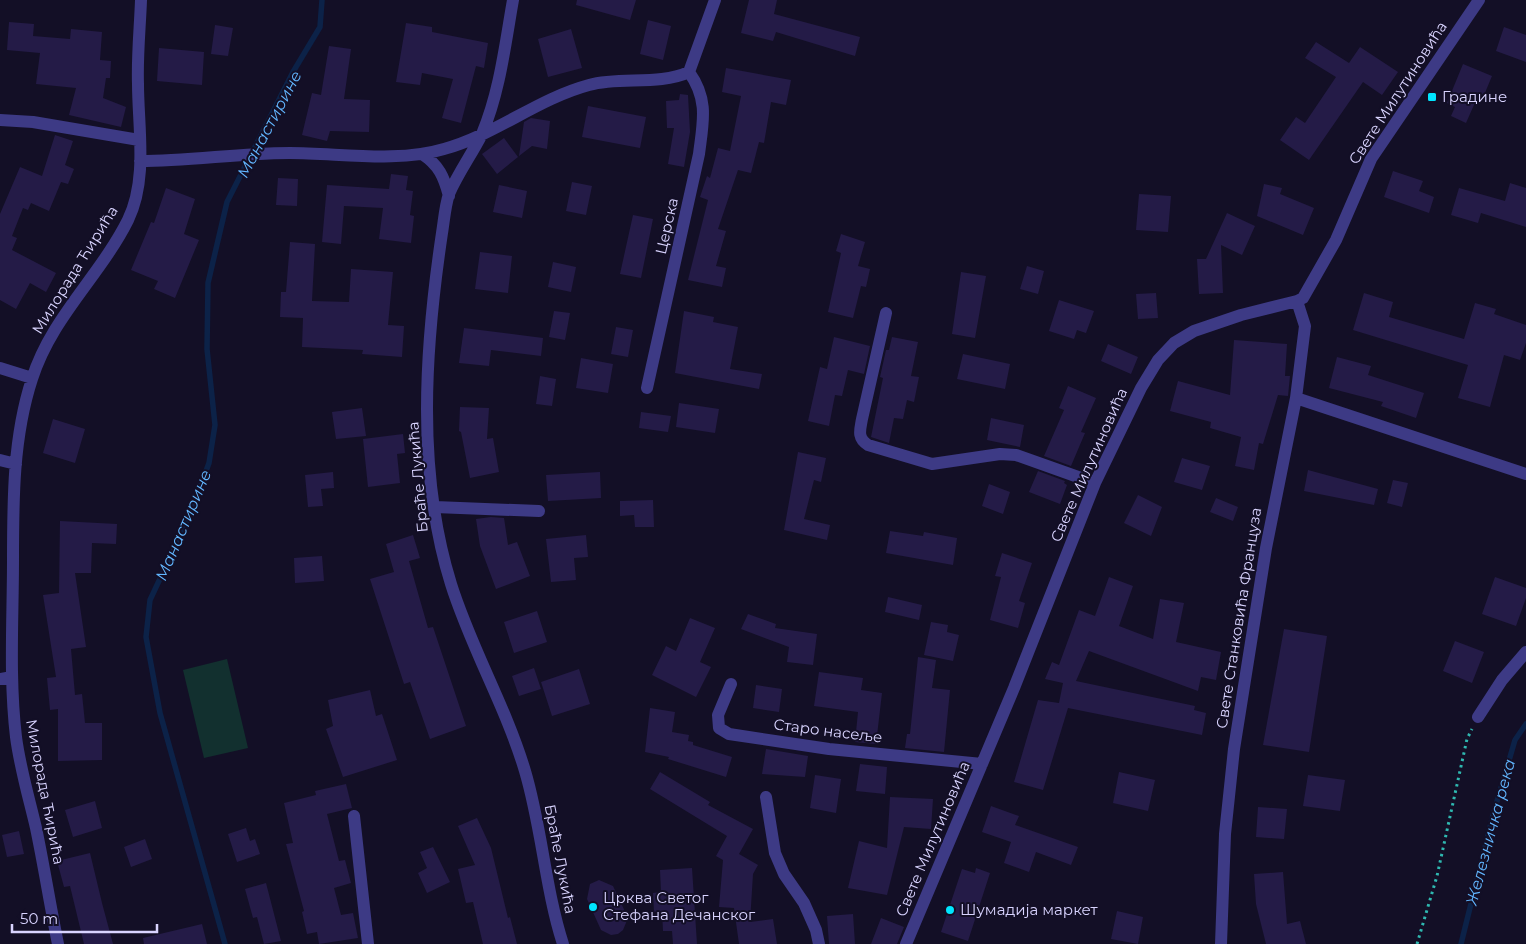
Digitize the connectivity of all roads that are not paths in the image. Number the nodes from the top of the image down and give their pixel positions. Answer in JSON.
{"nodes":[{"id":1,"x":141,"y":0,"type":"edge"},
{"id":2,"x":513,"y":0,"type":"edge"},
{"id":3,"x":715,"y":0,"type":"edge"},
{"id":4,"x":1479,"y":0,"type":"edge"},
{"id":5,"x":689,"y":72,"type":"junction"},
{"id":6,"x":0,"y":120,"type":"edge"},
{"id":7,"x":481,"y":134,"type":"junction"},
{"id":8,"x":139,"y":140,"type":"junction"},
{"id":9,"x":422,"y":154,"type":"junction"},
{"id":10,"x":140,"y":161,"type":"junction"},
{"id":11,"x":449,"y":196,"type":"junction"},
{"id":12,"x":1296,"y":302,"type":"junction"},
{"id":13,"x":886,"y":313,"type":"dead end"},
{"id":14,"x":0,"y":368,"type":"edge"},
{"id":15,"x":32,"y":378,"type":"junction"},
{"id":16,"x":647,"y":388,"type":"dead end"},
{"id":17,"x":1296,"y":398,"type":"junction"},
{"id":18,"x":0,"y":460,"type":"edge"},
{"id":19,"x":16,"y":464,"type":"junction"},
{"id":20,"x":1526,"y":474,"type":"edge"},
{"id":21,"x":1095,"y":483,"type":"junction"},
{"id":22,"x":435,"y":507,"type":"junction"},
{"id":23,"x":539,"y":511,"type":"dead end"},
{"id":24,"x":1526,"y":652,"type":"edge"},
{"id":25,"x":6,"y":678,"type":"edge"},
{"id":26,"x":731,"y":684,"type":"dead end"},
{"id":27,"x":1478,"y":717,"type":"road end"},
{"id":28,"x":982,"y":764,"type":"junction"},
{"id":29,"x":766,"y":796,"type":"dead end"},
{"id":30,"x":354,"y":816,"type":"dead end"},
{"id":31,"x":58,"y":944,"type":"edge"},
{"id":32,"x":368,"y":944,"type":"edge"},
{"id":33,"x":563,"y":944,"type":"edge"},
{"id":34,"x":819,"y":944,"type":"edge"},
{"id":35,"x":906,"y":944,"type":"edge"},
{"id":36,"x":1221,"y":944,"type":"edge"}],
"edges":[{"from":1,"to":8,"type":"street","name":"Милорада Ћирића"},
{"from":2,"to":7,"type":"street","name":"Браће Лукића"},
{"from":3,"to":5,"type":"street"},
{"from":4,"to":12,"type":"street","name":"Свете Милутиновића"},
{"from":5,"to":7,"type":"street"},
{"from":5,"to":16,"type":"street","name":"Церска"},
{"from":6,"to":8,"type":"street"},
{"from":7,"to":9,"type":"street"},
{"from":7,"to":11,"type":"street","name":"Браће Лукића"},
{"from":8,"to":10,"type":"street","name":"Милорада Ћирића"},
{"from":9,"to":10,"type":"street"},
{"from":9,"to":11,"type":"street"},
{"from":10,"to":15,"type":"street","name":"Милорада Ћирића"},
{"from":11,"to":22,"type":"street","name":"Браће Лукића"},
{"from":12,"to":17,"type":"street","name":"Свете Станковића Француза"},
{"from":12,"to":21,"type":"street","name":"Свете Милутиновића"},
{"from":13,"to":21,"type":"street"},
{"from":14,"to":15,"type":"street"},
{"from":15,"to":19,"type":"street","name":"Милорада Ћирића"},
{"from":17,"to":20,"type":"street"},
{"from":17,"to":36,"type":"street","name":"Свете Станковића Француза"},
{"from":18,"to":19,"type":"street"},
{"from":19,"to":25,"type":"street","name":"Милорада Ћирића"},
{"from":21,"to":28,"type":"street","name":"Свете Милутиновића"},
{"from":22,"to":23,"type":"street"},
{"from":22,"to":33,"type":"street","name":"Браће Лукића"},
{"from":24,"to":27,"type":"street"},
{"from":25,"to":31,"type":"street","name":"Милорада Ћирића"},
{"from":26,"to":28,"type":"street","name":"Старо насеље"},
{"from":28,"to":35,"type":"street","name":"Свете Милутиновића"},
{"from":29,"to":34,"type":"street"},
{"from":30,"to":32,"type":"street"}]}
